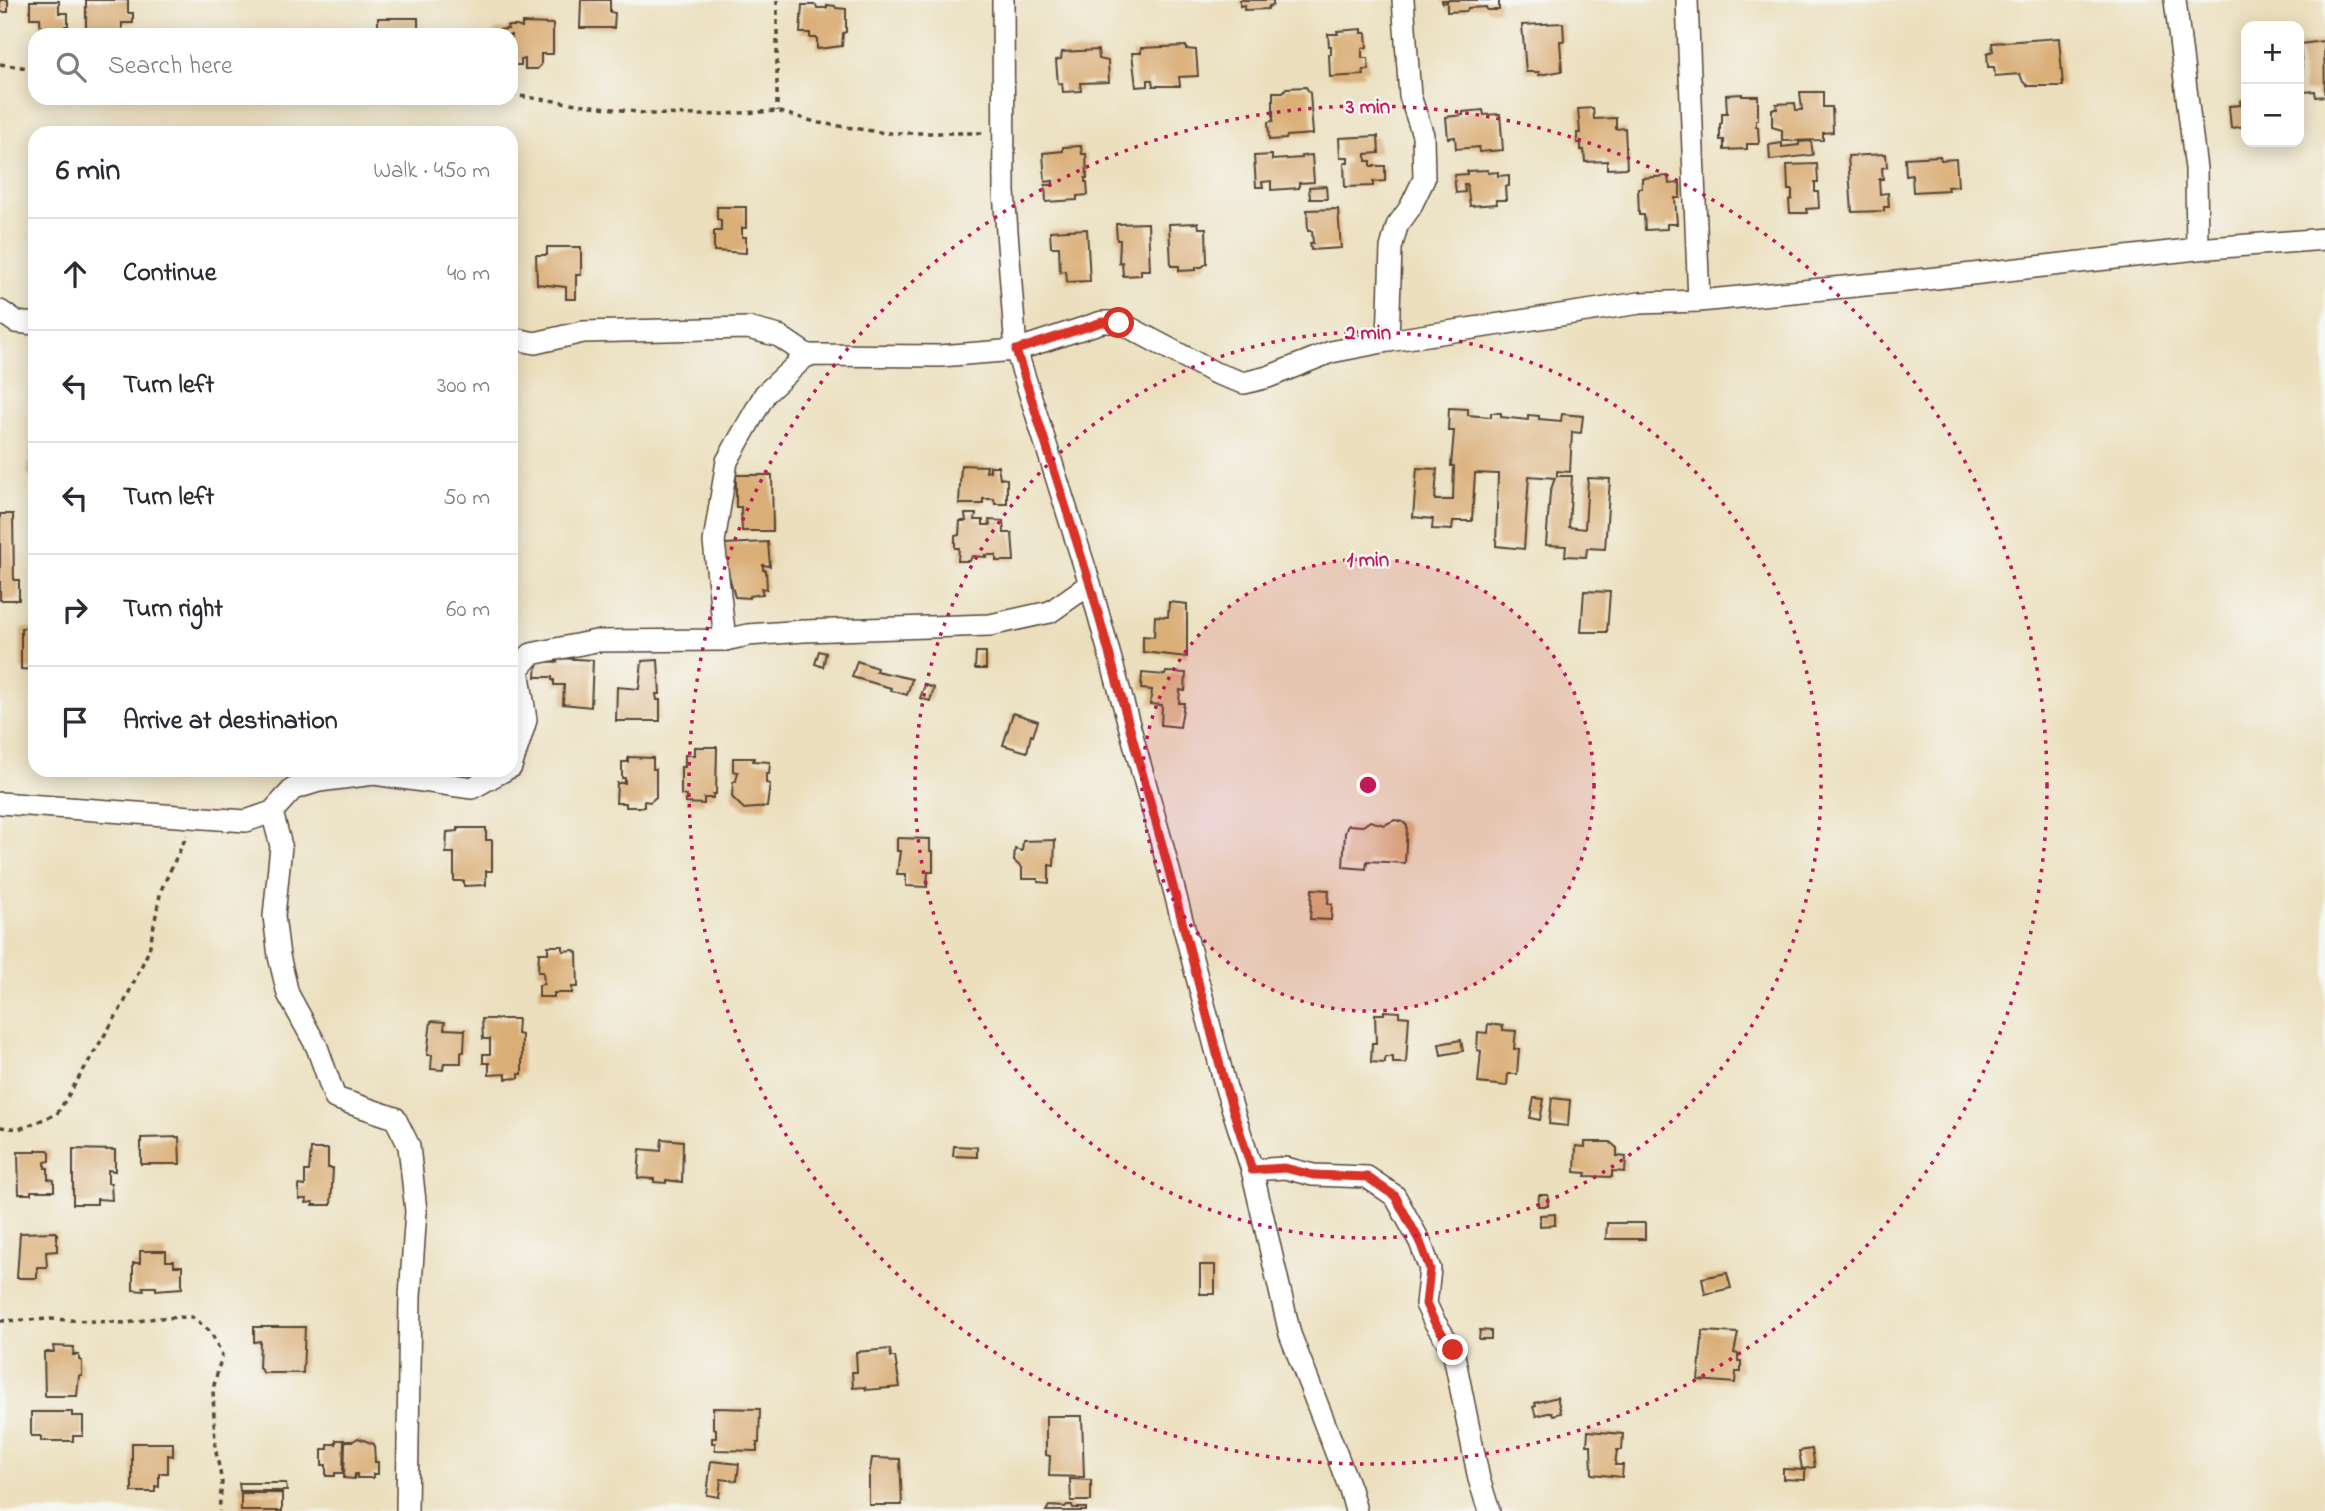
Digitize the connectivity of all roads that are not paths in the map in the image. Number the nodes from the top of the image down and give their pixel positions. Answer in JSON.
{"nodes":[{"id":1,"x":1003,"y":0,"type":"edge"},
{"id":2,"x":1403,"y":0,"type":"edge"},
{"id":3,"x":1687,"y":0,"type":"edge"},
{"id":4,"x":2175,"y":0,"type":"edge"},
{"id":5,"x":2325,"y":239,"type":"edge"},
{"id":6,"x":2197,"y":249,"type":"junction"},
{"id":7,"x":1699,"y":301,"type":"junction"},
{"id":8,"x":0,"y":311,"type":"edge"},
{"id":9,"x":28,"y":323,"type":"edge"},
{"id":10,"x":518,"y":339,"type":"edge"},
{"id":11,"x":1388,"y":341,"type":"junction"},
{"id":12,"x":1016,"y":350,"type":"junction"},
{"id":13,"x":807,"y":355,"type":"junction"},
{"id":14,"x":1090,"y":584,"type":"junction"},
{"id":15,"x":724,"y":640,"type":"junction"},
{"id":16,"x":518,"y":669,"type":"edge"},
{"id":17,"x":518,"y":669,"type":"edge"},
{"id":18,"x":518,"y":745,"type":"edge"},
{"id":19,"x":356,"y":777,"type":"edge"},
{"id":20,"x":389,"y":777,"type":"edge"},
{"id":21,"x":492,"y":777,"type":"edge"},
{"id":22,"x":0,"y":803,"type":"edge"},
{"id":23,"x":272,"y":812,"type":"junction"},
{"id":24,"x":1252,"y":1170,"type":"junction"},
{"id":25,"x":407,"y":1511,"type":"edge"},
{"id":26,"x":1356,"y":1511,"type":"edge"},
{"id":27,"x":1489,"y":1511,"type":"edge"}],
"edges":[{"from":1,"to":12,"type":"street"},
{"from":2,"to":11,"type":"street"},
{"from":3,"to":7,"type":"street"},
{"from":4,"to":6,"type":"street"},
{"from":5,"to":6,"type":"street"},
{"from":6,"to":7,"type":"street"},
{"from":7,"to":11,"type":"street"},
{"from":8,"to":9,"type":"street"},
{"from":10,"to":13,"type":"street"},
{"from":11,"to":12,"type":"street"},
{"from":12,"to":13,"type":"street"},
{"from":12,"to":14,"type":"street"},
{"from":13,"to":15,"type":"street"},
{"from":14,"to":15,"type":"street"},
{"from":14,"to":24,"type":"street"},
{"from":15,"to":16,"type":"street"},
{"from":17,"to":18,"type":"street"},
{"from":19,"to":23,"type":"street"},
{"from":20,"to":21,"type":"street"},
{"from":22,"to":23,"type":"street"},
{"from":23,"to":25,"type":"street"},
{"from":24,"to":26,"type":"street"},
{"from":24,"to":27,"type":"street"}]}
